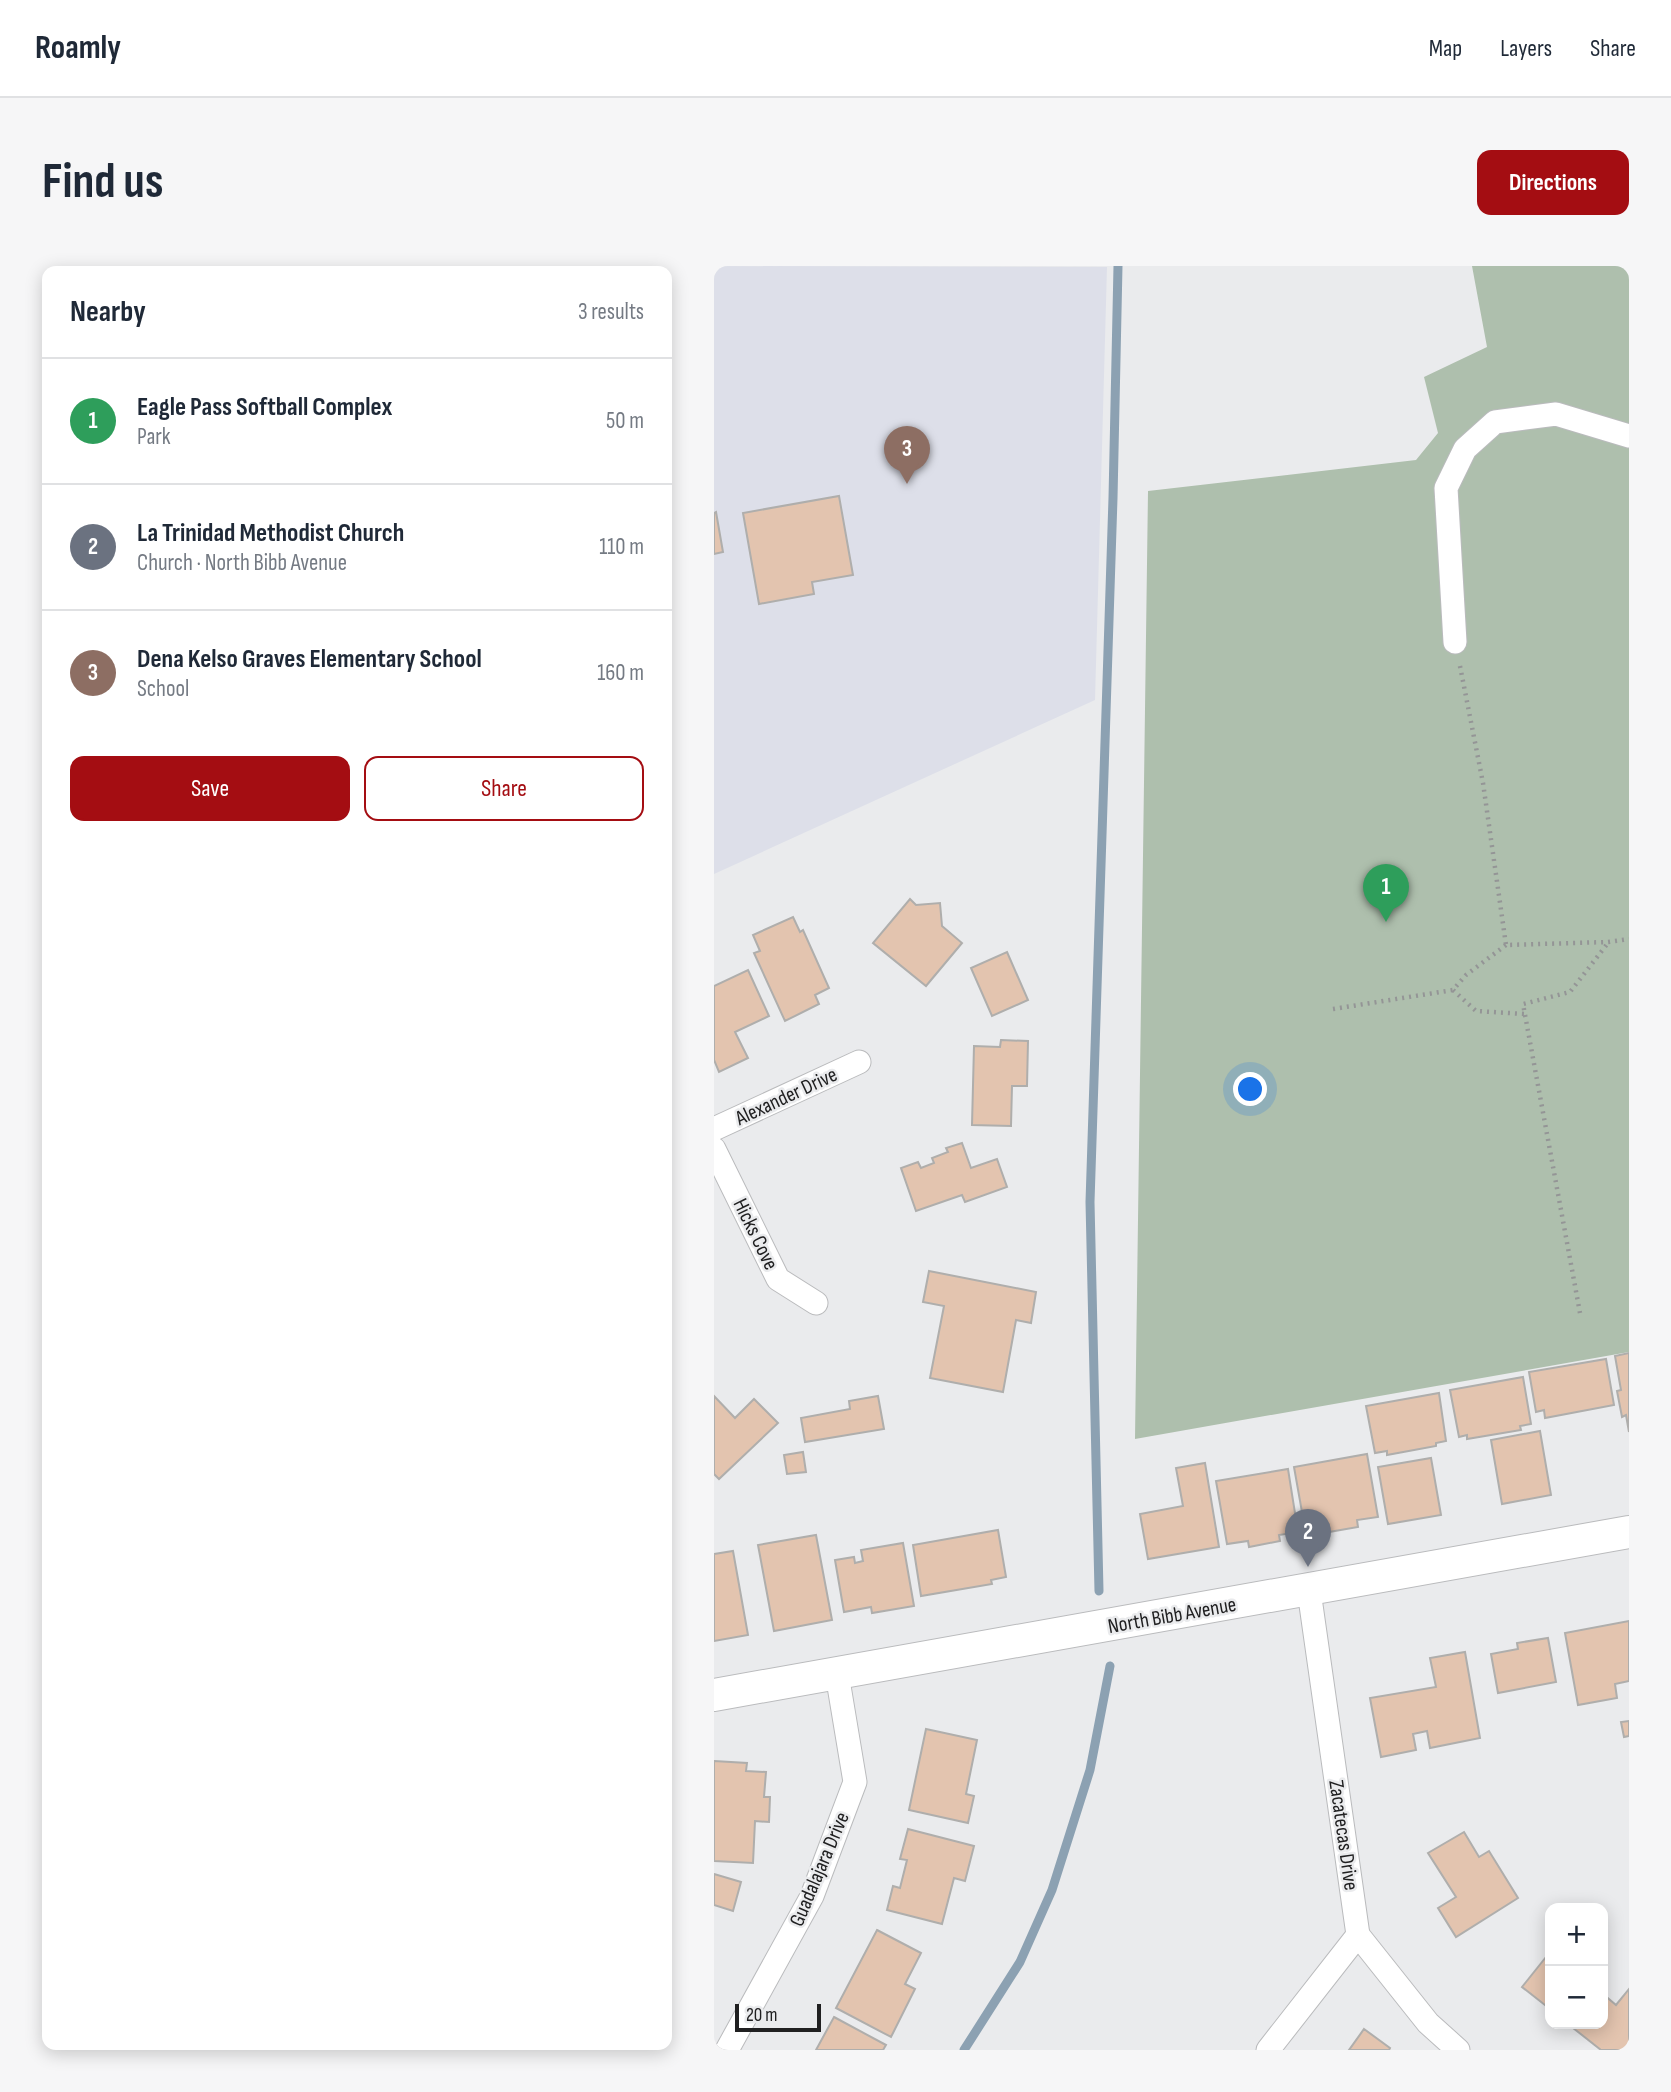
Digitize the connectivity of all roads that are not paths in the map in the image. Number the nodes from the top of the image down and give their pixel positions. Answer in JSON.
{"nodes":[{"id":1,"x":1629,"y":436,"type":"edge"},
{"id":2,"x":1455,"y":642,"type":"road end"},
{"id":3,"x":859,"y":1062,"type":"dead end"},
{"id":4,"x":714,"y":1129,"type":"edge"},
{"id":5,"x":714,"y":1149,"type":"edge"},
{"id":6,"x":816,"y":1303,"type":"dead end"},
{"id":7,"x":1629,"y":1532,"type":"edge"},
{"id":8,"x":1309,"y":1591,"type":"junction"},
{"id":9,"x":837,"y":1674,"type":"junction"},
{"id":10,"x":714,"y":1695,"type":"edge"},
{"id":11,"x":1358,"y":1935,"type":"junction"},
{"id":12,"x":727,"y":2050,"type":"edge"},
{"id":13,"x":1268,"y":2050,"type":"edge"},
{"id":14,"x":1458,"y":2050,"type":"edge"}],
"edges":[{"from":1,"to":2,"type":"street"},
{"from":3,"to":4,"type":"street","name":"Alexander Drive"},
{"from":5,"to":6,"type":"street","name":"Hicks Cove"},
{"from":7,"to":8,"type":"main road","name":"North Bibb Avenue"},
{"from":8,"to":9,"type":"main road","name":"North Bibb Avenue"},
{"from":8,"to":11,"type":"street","name":"Zacatecas Drive"},
{"from":9,"to":10,"type":"main road","name":"North Bibb Avenue"},
{"from":9,"to":12,"type":"street","name":"Guadalajara Drive"},
{"from":11,"to":13,"type":"street"},
{"from":11,"to":14,"type":"street"}]}
